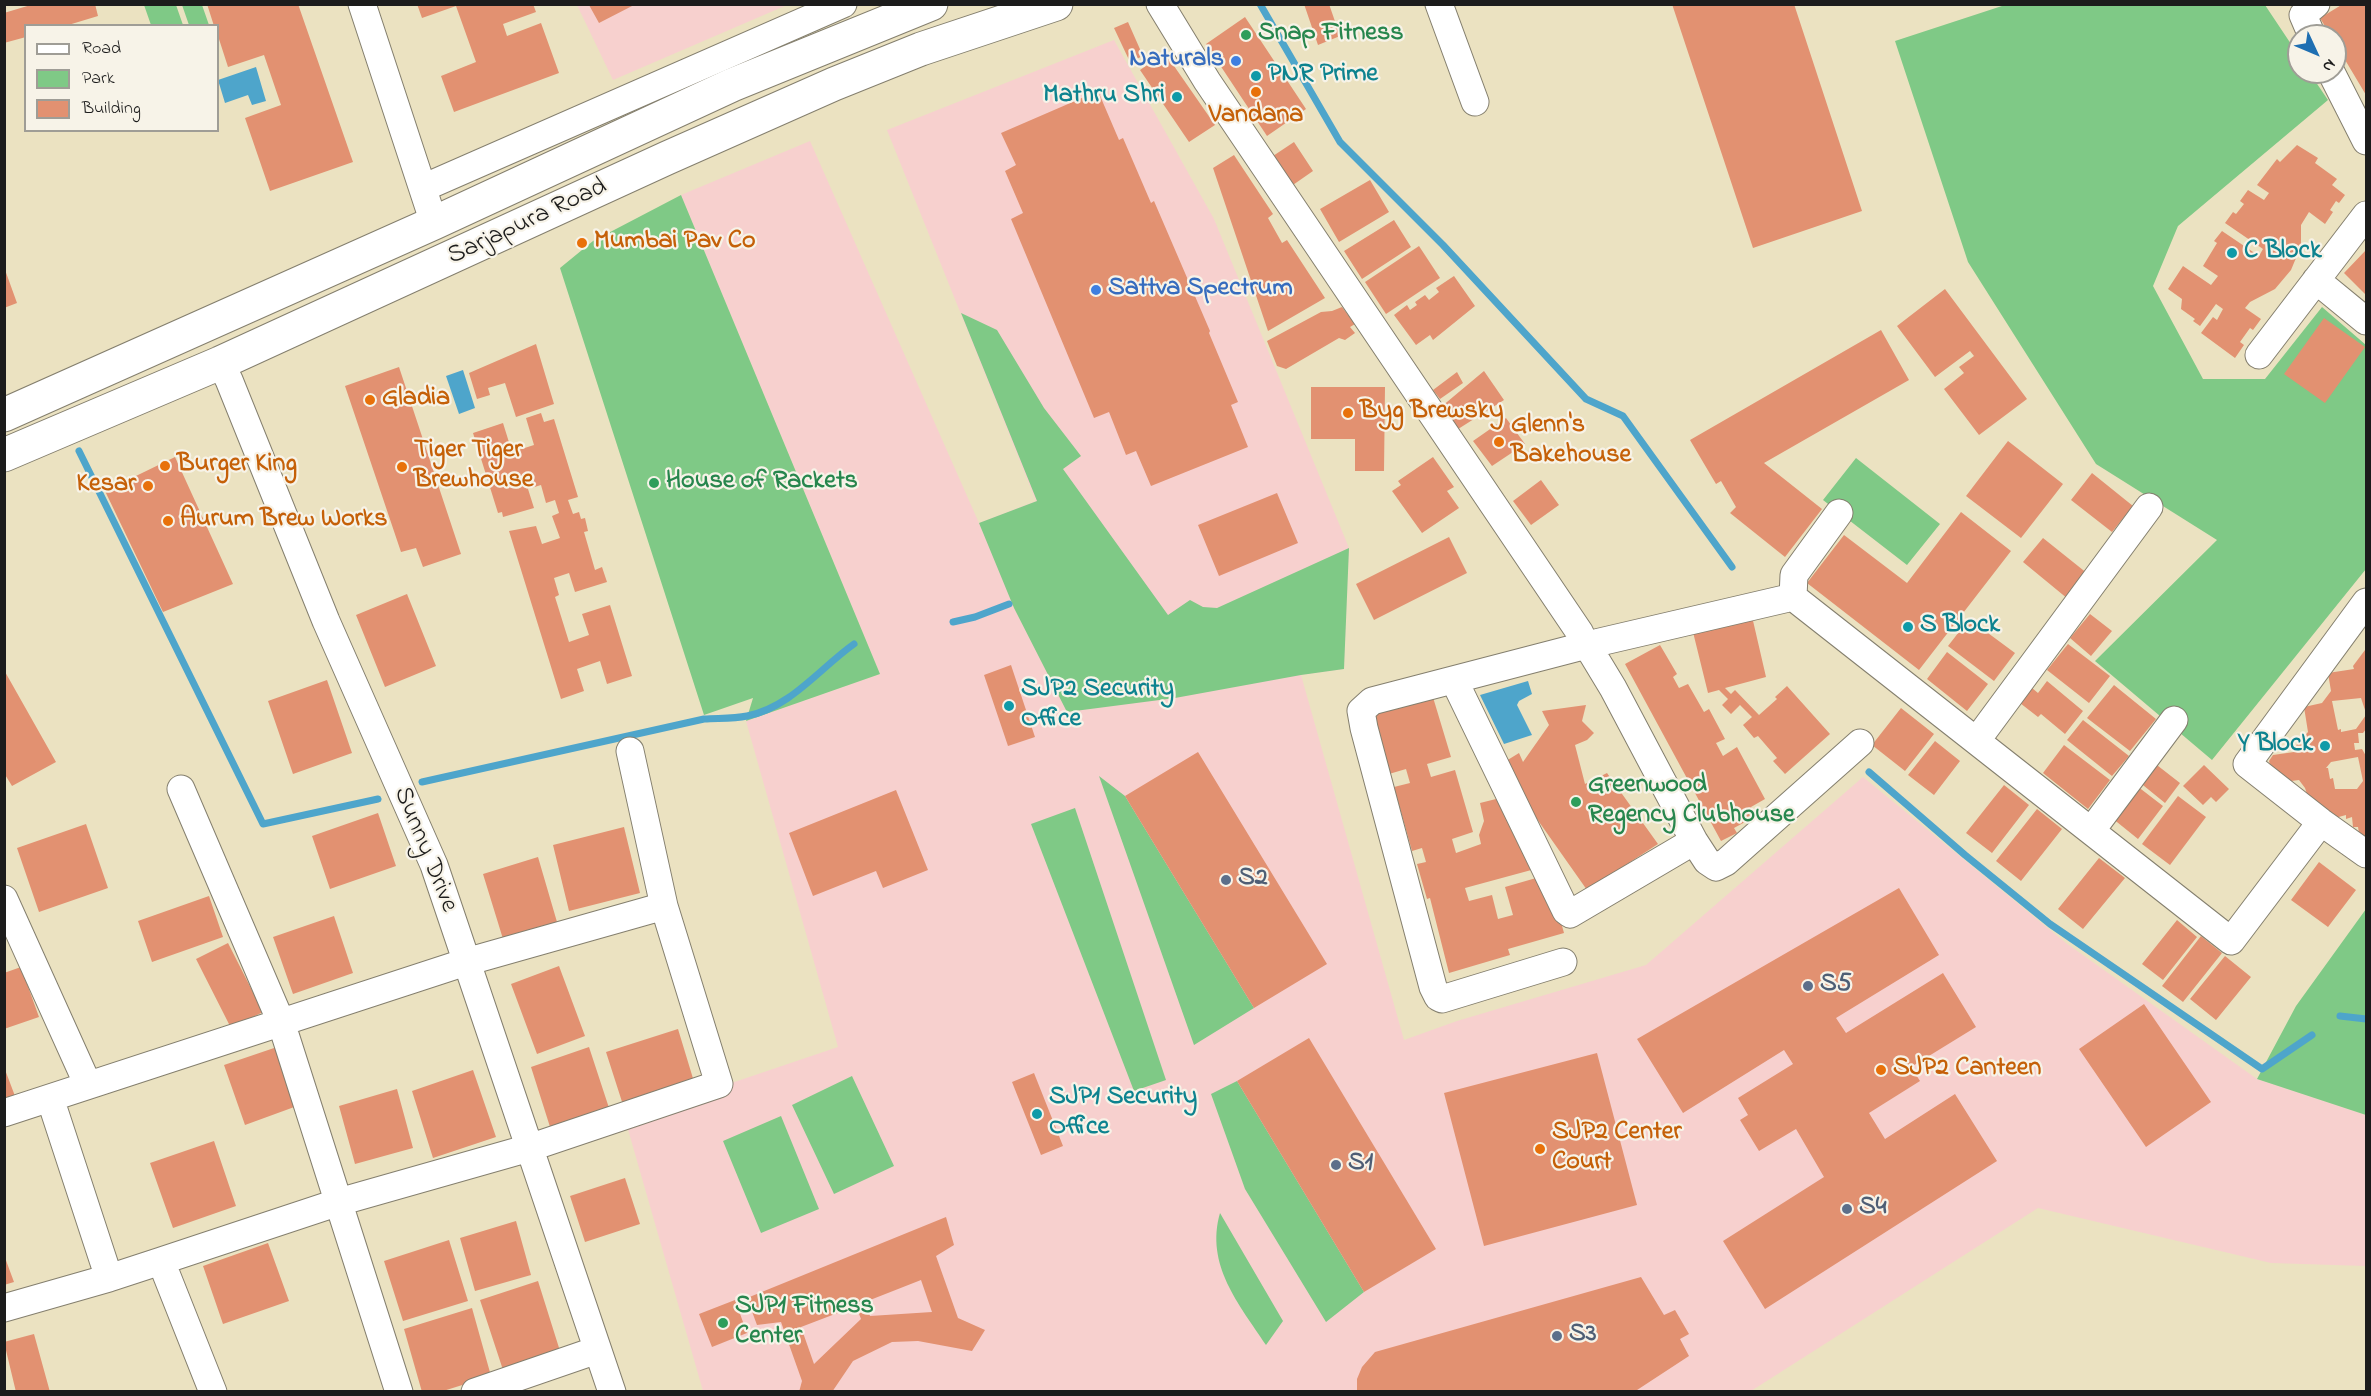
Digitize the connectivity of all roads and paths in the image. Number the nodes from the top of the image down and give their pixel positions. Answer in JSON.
{"nodes":[{"id":1,"x":362,"y":4,"type":"edge"},
{"id":2,"x":843,"y":4,"type":"edge"},
{"id":3,"x":932,"y":4,"type":"edge"},
{"id":4,"x":1056,"y":4,"type":"edge"},
{"id":5,"x":1160,"y":4,"type":"edge"},
{"id":6,"x":1440,"y":4,"type":"edge"},
{"id":7,"x":2316,"y":4,"type":"edge"},
{"id":8,"x":2307,"y":24,"type":"edge"},
{"id":9,"x":2337,"y":84,"type":"edge"},
{"id":10,"x":732,"y":85,"type":"junction"},
{"id":11,"x":703,"y":99,"type":"junction"},
{"id":12,"x":1475,"y":102,"type":"dead end"},
{"id":13,"x":747,"y":123,"type":"junction"},
{"id":14,"x":717,"y":136,"type":"junction"},
{"id":15,"x":2367,"y":141,"type":"edge"},
{"id":16,"x":423,"y":188,"type":"junction"},
{"id":17,"x":2367,"y":215,"type":"edge"},
{"id":18,"x":434,"y":224,"type":"junction"},
{"id":19,"x":2316,"y":280,"type":"junction"},
{"id":20,"x":2367,"y":321,"type":"edge"},
{"id":21,"x":2259,"y":356,"type":"dead end"},
{"id":22,"x":220,"y":363,"type":"junction"},
{"id":23,"x":4,"y":415,"type":"edge"},
{"id":24,"x":4,"y":455,"type":"edge"},
{"id":25,"x":2149,"y":507,"type":"dead end"},
{"id":26,"x":1839,"y":513,"type":"dead end"},
{"id":27,"x":1793,"y":597,"type":"junction"},
{"id":28,"x":2367,"y":602,"type":"edge"},
{"id":29,"x":1583,"y":639,"type":"junction"},
{"id":30,"x":1454,"y":680,"type":"junction"},
{"id":31,"x":2174,"y":720,"type":"dead end"},
{"id":32,"x":1977,"y":740,"type":"junction"},
{"id":33,"x":1860,"y":743,"type":"dead end"},
{"id":34,"x":630,"y":751,"type":"dead end"},
{"id":35,"x":182,"y":789,"type":"dead end"},
{"id":36,"x":2321,"y":822,"type":"junction"},
{"id":37,"x":2091,"y":831,"type":"junction"},
{"id":38,"x":1694,"y":841,"type":"junction"},
{"id":39,"x":2367,"y":854,"type":"edge"},
{"id":40,"x":4,"y":899,"type":"edge"},
{"id":41,"x":664,"y":906,"type":"junction"},
{"id":42,"x":13,"y":942,"type":"edge"},
{"id":43,"x":466,"y":962,"type":"junction"},
{"id":44,"x":1563,"y":962,"type":"dead end"},
{"id":45,"x":281,"y":1022,"type":"junction"},
{"id":46,"x":88,"y":1085,"type":"junction"},
{"id":47,"x":50,"y":1098,"type":"junction"},
{"id":48,"x":4,"y":1113,"type":"edge"},
{"id":49,"x":529,"y":1148,"type":"junction"},
{"id":50,"x":339,"y":1202,"type":"junction"},
{"id":51,"x":160,"y":1261,"type":"junction"},
{"id":52,"x":109,"y":1278,"type":"junction"},
{"id":53,"x":4,"y":1308,"type":"edge"},
{"id":54,"x":597,"y":1350,"type":"junction"},
{"id":55,"x":213,"y":1392,"type":"edge"},
{"id":56,"x":399,"y":1392,"type":"edge"},
{"id":57,"x":475,"y":1392,"type":"edge"},
{"id":58,"x":612,"y":1392,"type":"edge"}],
"edges":[{"from":1,"to":16,"type":"street"},
{"from":2,"to":16,"type":"street"},
{"from":3,"to":10,"type":"main road","name":"Sarjapura Road"},
{"from":4,"to":13,"type":"main road","name":"Sarjapura Road"},
{"from":5,"to":29,"type":"street"},
{"from":6,"to":12,"type":"street"},
{"from":7,"to":8,"type":"street"},
{"from":9,"to":15,"type":"street"},
{"from":10,"to":11,"type":"main road","name":"Sarjapura Road"},
{"from":10,"to":13,"type":"main road"},
{"from":11,"to":14,"type":"main road"},
{"from":11,"to":18,"type":"main road","name":"Sarjapura Road"},
{"from":13,"to":14,"type":"main road","name":"Sarjapura Road"},
{"from":14,"to":22,"type":"main road","name":"Sarjapura Road"},
{"from":16,"to":18,"type":"street"},
{"from":17,"to":19,"type":"street"},
{"from":18,"to":23,"type":"main road","name":"Sarjapura Road"},
{"from":19,"to":20,"type":"street"},
{"from":19,"to":21,"type":"street"},
{"from":22,"to":24,"type":"main road","name":"Sarjapura Road"},
{"from":22,"to":43,"type":"street","name":"Sunny Drive"},
{"from":25,"to":32,"type":"street"},
{"from":26,"to":27,"type":"street"},
{"from":27,"to":29,"type":"street"},
{"from":27,"to":32,"type":"street"},
{"from":28,"to":36,"type":"street"},
{"from":29,"to":30,"type":"street"},
{"from":29,"to":38,"type":"street"},
{"from":30,"to":38,"type":"street"},
{"from":30,"to":44,"type":"street"},
{"from":31,"to":37,"type":"street"},
{"from":32,"to":37,"type":"street"},
{"from":33,"to":38,"type":"street"},
{"from":34,"to":41,"type":"street"},
{"from":35,"to":45,"type":"street"},
{"from":36,"to":37,"type":"street"},
{"from":36,"to":39,"type":"street"},
{"from":40,"to":42,"type":"street"},
{"from":41,"to":43,"type":"street"},
{"from":41,"to":49,"type":"street"},
{"from":42,"to":46,"type":"street"},
{"from":43,"to":45,"type":"street"},
{"from":43,"to":49,"type":"street","name":"Sunny Drive"},
{"from":45,"to":46,"type":"street"},
{"from":45,"to":50,"type":"street"},
{"from":46,"to":47,"type":"street"},
{"from":47,"to":48,"type":"street"},
{"from":47,"to":52,"type":"street"},
{"from":49,"to":50,"type":"street"},
{"from":49,"to":54,"type":"street","name":"Sunny Drive"},
{"from":50,"to":51,"type":"street"},
{"from":50,"to":56,"type":"street"},
{"from":51,"to":52,"type":"street"},
{"from":51,"to":55,"type":"street"},
{"from":52,"to":53,"type":"street"},
{"from":54,"to":57,"type":"street"},
{"from":54,"to":58,"type":"street","name":"Sunny Drive"}]}
